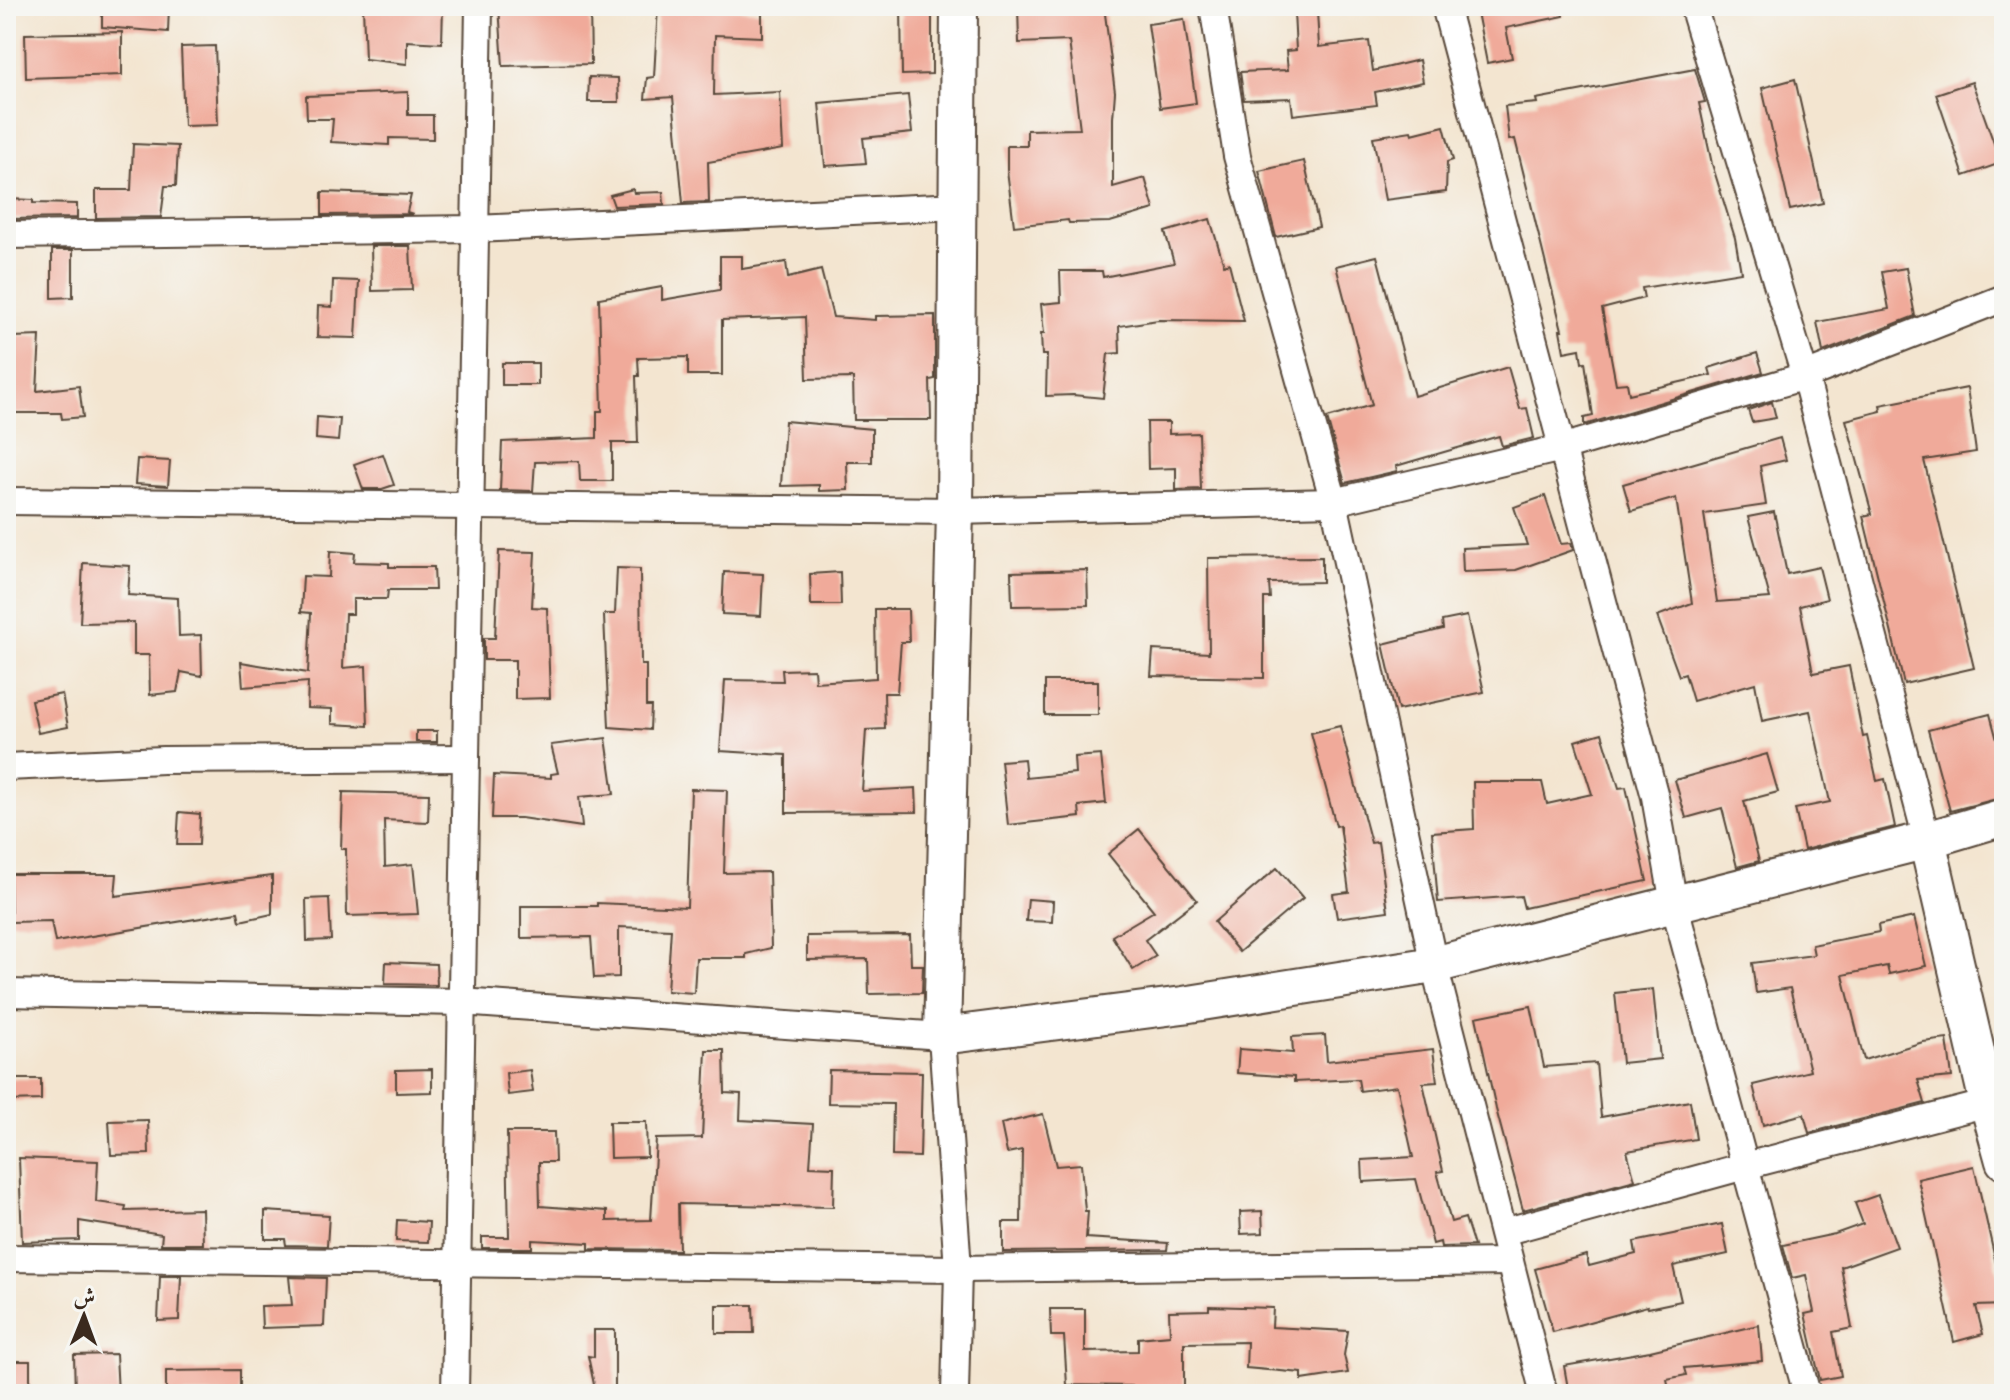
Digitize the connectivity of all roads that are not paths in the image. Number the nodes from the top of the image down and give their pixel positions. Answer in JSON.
{"nodes":[{"id":1,"x":479,"y":6,"type":"edge"},
{"id":2,"x":959,"y":6,"type":"edge"},
{"id":3,"x":1213,"y":6,"type":"edge"},
{"id":4,"x":1445,"y":6,"type":"edge"},
{"id":5,"x":1693,"y":6,"type":"edge"},
{"id":6,"x":958,"y":206,"type":"junction"},
{"id":7,"x":475,"y":229,"type":"junction"},
{"id":8,"x":6,"y":235,"type":"edge"},
{"id":9,"x":2004,"y":298,"type":"edge"},
{"id":10,"x":1805,"y":376,"type":"junction"},
{"id":11,"x":1562,"y":448,"type":"junction"},
{"id":12,"x":6,"y":501,"type":"edge"},
{"id":13,"x":1334,"y":502,"type":"junction"},
{"id":14,"x":470,"y":504,"type":"junction"},
{"id":15,"x":955,"y":511,"type":"junction"},
{"id":16,"x":466,"y":758,"type":"junction"},
{"id":17,"x":6,"y":767,"type":"edge"},
{"id":18,"x":2004,"y":817,"type":"edge"},
{"id":19,"x":1927,"y":840,"type":"junction"},
{"id":20,"x":1674,"y":904,"type":"junction"},
{"id":21,"x":1434,"y":965,"type":"junction"},
{"id":22,"x":6,"y":993,"type":"edge"},
{"id":23,"x":461,"y":1002,"type":"junction"},
{"id":24,"x":942,"y":1036,"type":"junction"},
{"id":25,"x":1996,"y":1101,"type":"edge"},
{"id":26,"x":2004,"y":1161,"type":"edge"},
{"id":27,"x":1745,"y":1166,"type":"junction"},
{"id":28,"x":1503,"y":1232,"type":"junction"},
{"id":29,"x":6,"y":1258,"type":"edge"},
{"id":30,"x":1510,"y":1262,"type":"junction"},
{"id":31,"x":457,"y":1265,"type":"junction"},
{"id":32,"x":958,"y":1269,"type":"junction"},
{"id":33,"x":455,"y":1394,"type":"edge"},
{"id":34,"x":955,"y":1394,"type":"edge"},
{"id":35,"x":1544,"y":1394,"type":"edge"},
{"id":36,"x":1807,"y":1394,"type":"edge"}],
"edges":[{"from":1,"to":7,"type":"street"},
{"from":2,"to":6,"type":"main road"},
{"from":3,"to":13,"type":"street"},
{"from":4,"to":11,"type":"street"},
{"from":5,"to":10,"type":"street"},
{"from":6,"to":7,"type":"street"},
{"from":6,"to":15,"type":"main road"},
{"from":7,"to":8,"type":"street"},
{"from":7,"to":14,"type":"street"},
{"from":9,"to":10,"type":"street"},
{"from":10,"to":11,"type":"street"},
{"from":10,"to":19,"type":"street"},
{"from":11,"to":13,"type":"street"},
{"from":11,"to":20,"type":"street"},
{"from":12,"to":14,"type":"street"},
{"from":13,"to":15,"type":"street"},
{"from":13,"to":21,"type":"street"},
{"from":14,"to":15,"type":"street"},
{"from":14,"to":16,"type":"street"},
{"from":15,"to":24,"type":"main road"},
{"from":16,"to":17,"type":"street"},
{"from":16,"to":23,"type":"street"},
{"from":18,"to":19,"type":"main road"},
{"from":19,"to":20,"type":"main road"},
{"from":19,"to":25,"type":"main road"},
{"from":20,"to":21,"type":"main road"},
{"from":20,"to":27,"type":"street"},
{"from":21,"to":24,"type":"main road"},
{"from":21,"to":28,"type":"street"},
{"from":22,"to":23,"type":"street"},
{"from":23,"to":24,"type":"street"},
{"from":23,"to":31,"type":"street"},
{"from":24,"to":32,"type":"street"},
{"from":25,"to":26,"type":"main road"},
{"from":25,"to":27,"type":"street"},
{"from":27,"to":28,"type":"street"},
{"from":27,"to":36,"type":"street"},
{"from":28,"to":30,"type":"street"},
{"from":29,"to":31,"type":"street"},
{"from":30,"to":32,"type":"street"},
{"from":30,"to":35,"type":"street"},
{"from":31,"to":32,"type":"street"},
{"from":31,"to":33,"type":"street"},
{"from":32,"to":34,"type":"street"}]}
